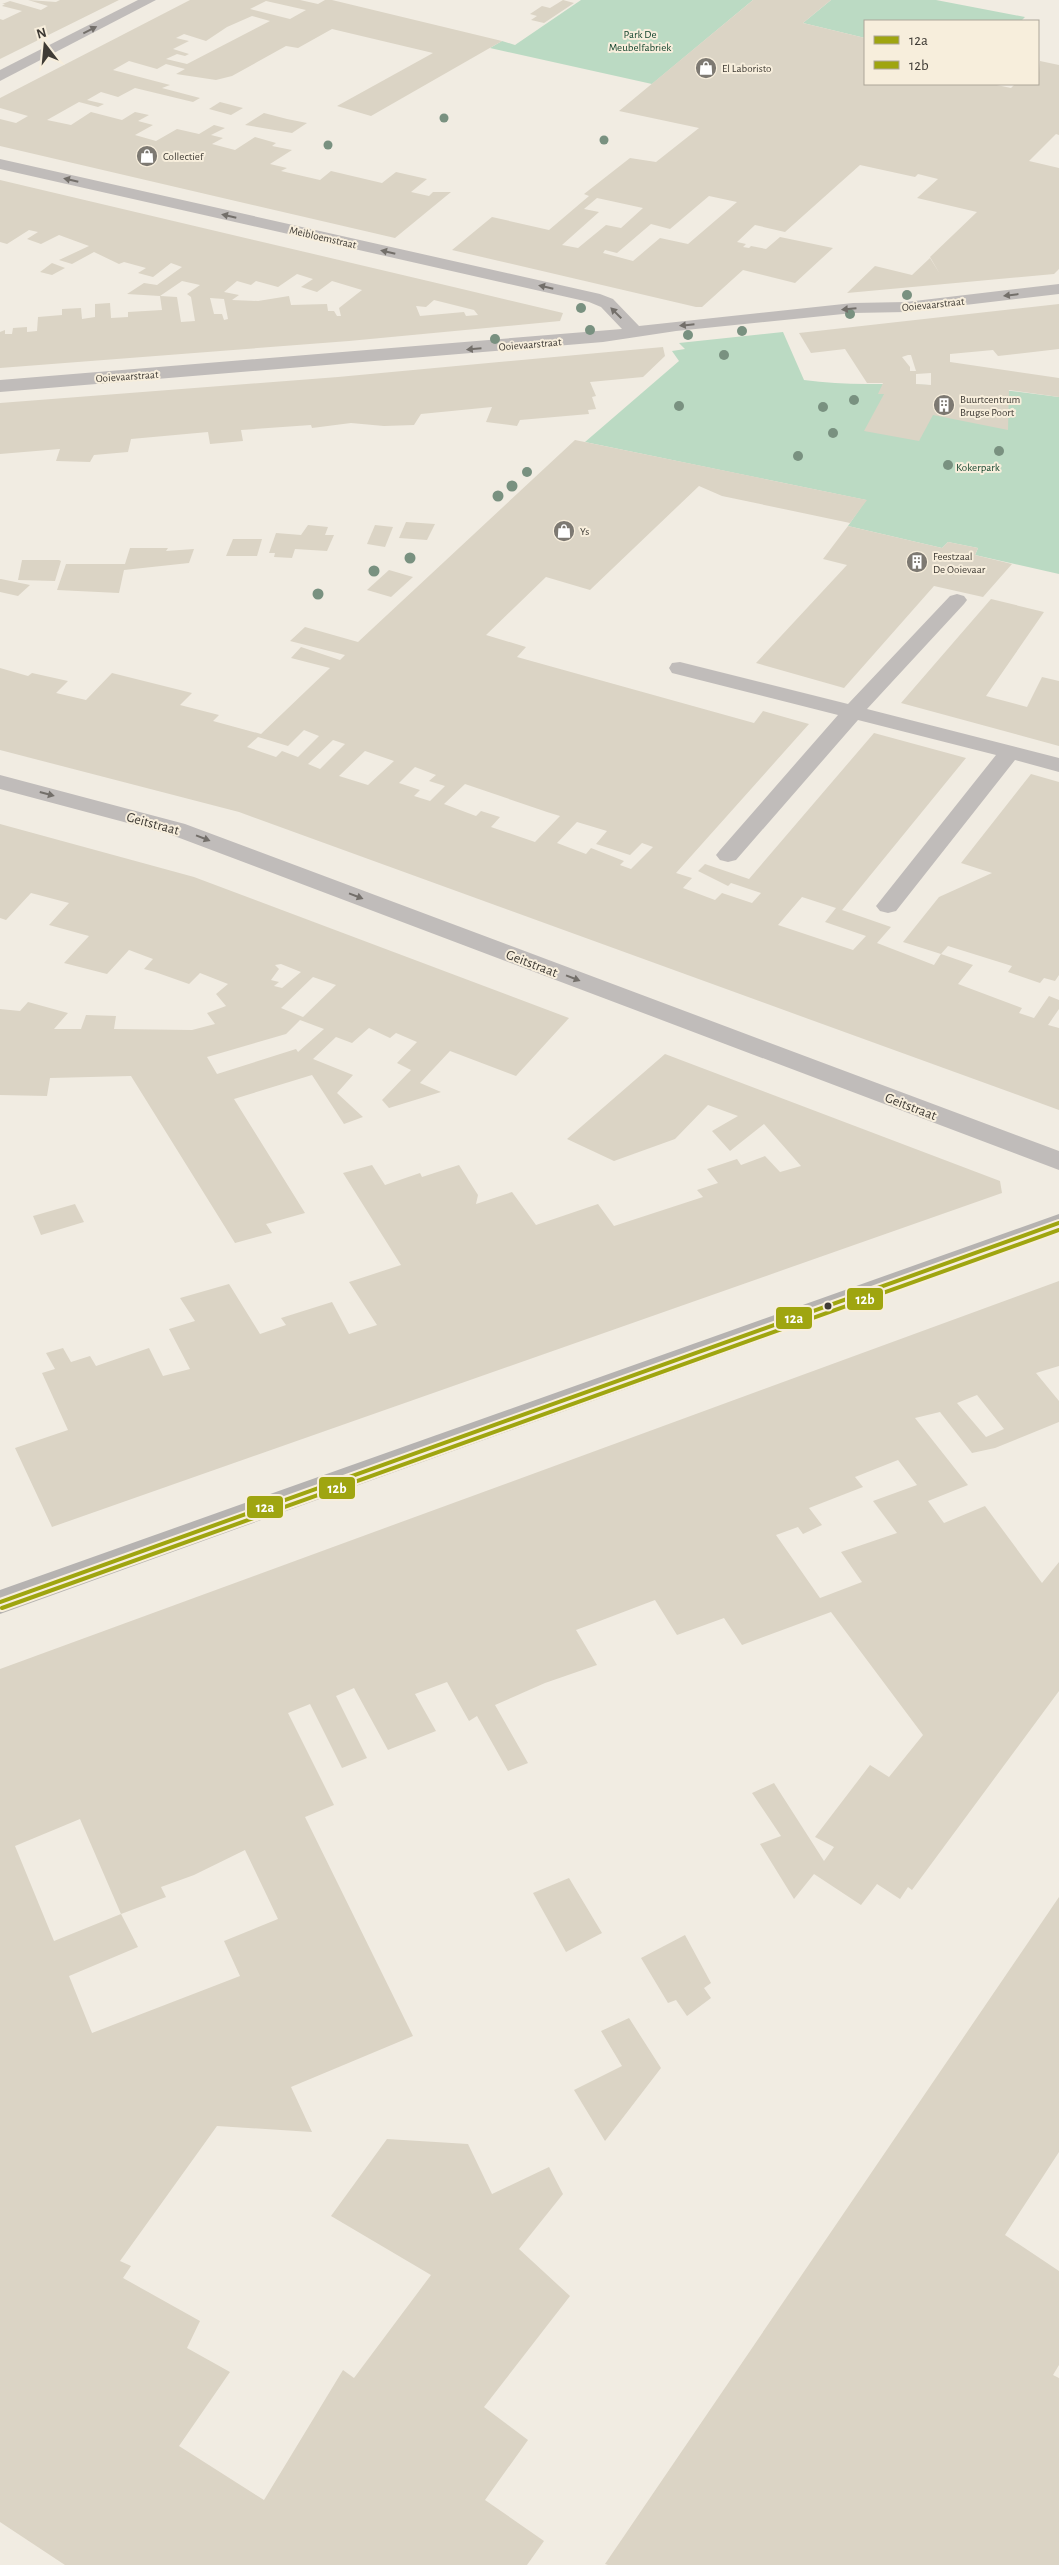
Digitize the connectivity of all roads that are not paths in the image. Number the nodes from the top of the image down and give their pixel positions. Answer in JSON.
{"nodes":[{"id":1,"x":149,"y":0,"type":"edge"},
{"id":2,"x":0,"y":76,"type":"edge"},
{"id":3,"x":0,"y":164,"type":"edge"},
{"id":4,"x":1059,"y":289,"type":"edge"},
{"id":5,"x":635,"y":332,"type":"junction"},
{"id":6,"x":0,"y":386,"type":"edge"},
{"id":7,"x":957,"y":600,"type":"dead end"},
{"id":8,"x":680,"y":668,"type":"dead end"},
{"id":9,"x":853,"y":712,"type":"junction"},
{"id":10,"x":1010,"y":752,"type":"junction"},
{"id":11,"x":1059,"y":765,"type":"edge"},
{"id":12,"x":0,"y":782,"type":"edge"},
{"id":13,"x":728,"y":855,"type":"dead end"},
{"id":14,"x":888,"y":906,"type":"dead end"},
{"id":15,"x":1059,"y":1162,"type":"edge"},
{"id":16,"x":1059,"y":1223,"type":"edge"},
{"id":17,"x":0,"y":1602,"type":"edge"}],
"edges":[{"from":2,"to":1,"type":"street","one_way":true},
{"from":5,"to":3,"type":"street","name":"Meibloemstraat","one_way":true},
{"from":4,"to":5,"type":"street","name":"Ooievaarstraat","one_way":true},
{"from":5,"to":6,"type":"street","name":"Ooievaarstraat","one_way":true},
{"from":7,"to":9,"type":"street"},
{"from":8,"to":9,"type":"street"},
{"from":9,"to":10,"type":"street"},
{"from":9,"to":13,"type":"street"},
{"from":10,"to":11,"type":"street"},
{"from":10,"to":14,"type":"street"},
{"from":12,"to":15,"type":"street","name":"Geitstraat","one_way":true},
{"from":16,"to":17,"type":"street"}]}
